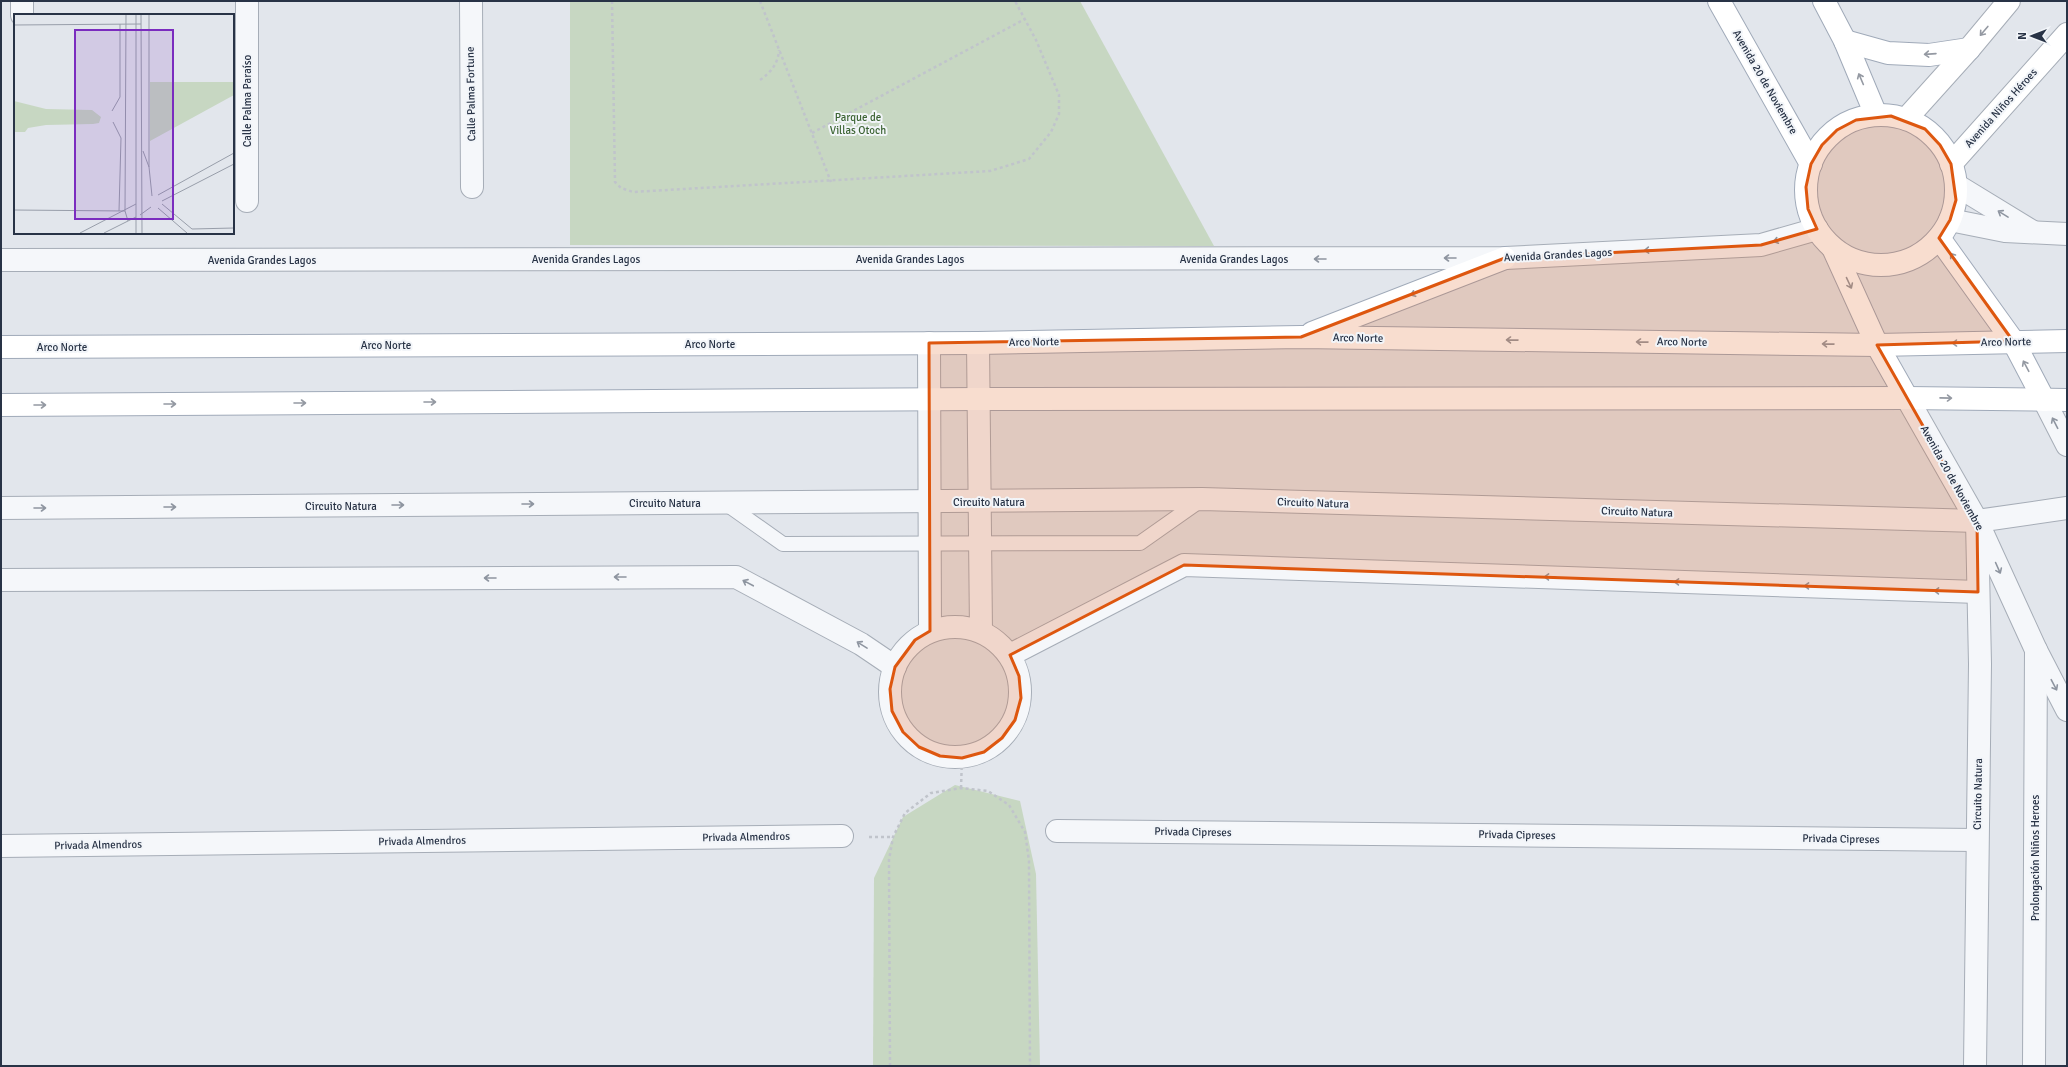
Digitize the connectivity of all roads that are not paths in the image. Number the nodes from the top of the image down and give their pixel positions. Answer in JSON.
{"nodes":[{"id":1,"x":22,"y":1,"type":"edge"},
{"id":2,"x":247,"y":1,"type":"edge"},
{"id":3,"x":471,"y":1,"type":"edge"},
{"id":4,"x":1719,"y":1,"type":"edge"},
{"id":5,"x":1824,"y":1,"type":"edge"},
{"id":6,"x":2009,"y":1,"type":"edge"},
{"id":7,"x":22,"y":14,"type":"edge"},
{"id":8,"x":2067,"y":34,"type":"edge"},
{"id":9,"x":1845,"y":41,"type":"junction"},
{"id":10,"x":1969,"y":49,"type":"junction"},
{"id":11,"x":1876,"y":115,"type":"junction"},
{"id":12,"x":1906,"y":119,"type":"junction"},
{"id":13,"x":1812,"y":164,"type":"junction"},
{"id":14,"x":1951,"y":164,"type":"junction"},
{"id":15,"x":1956,"y":185,"type":"junction"},
{"id":16,"x":472,"y":187,"type":"dead end"},
{"id":17,"x":247,"y":201,"type":"dead end"},
{"id":18,"x":1817,"y":229,"type":"junction"},
{"id":19,"x":1944,"y":229,"type":"junction"},
{"id":20,"x":2036,"y":234,"type":"junction"},
{"id":21,"x":2067,"y":234,"type":"edge"},
{"id":22,"x":1833,"y":248,"type":"junction"},
{"id":23,"x":1505,"y":258,"type":"junction"},
{"id":24,"x":1,"y":260,"type":"edge"},
{"id":25,"x":1301,"y":337,"type":"junction"},
{"id":26,"x":2013,"y":341,"type":"junction"},
{"id":27,"x":2067,"y":341,"type":"edge"},
{"id":28,"x":929,"y":343,"type":"junction"},
{"id":29,"x":978,"y":343,"type":"junction"},
{"id":30,"x":1877,"y":345,"type":"junction"},
{"id":31,"x":1,"y":347,"type":"edge"},
{"id":32,"x":1907,"y":398,"type":"junction"},
{"id":33,"x":928,"y":399,"type":"junction"},
{"id":34,"x":980,"y":399,"type":"junction"},
{"id":35,"x":2044,"y":400,"type":"junction"},
{"id":36,"x":2067,"y":400,"type":"edge"},
{"id":37,"x":1,"y":405,"type":"edge"},
{"id":38,"x":2067,"y":445,"type":"edge"},
{"id":39,"x":1202,"y":499,"type":"junction"},
{"id":40,"x":929,"y":502,"type":"junction"},
{"id":41,"x":980,"y":502,"type":"junction"},
{"id":42,"x":725,"y":503,"type":"junction"},
{"id":43,"x":1,"y":508,"type":"edge"},
{"id":44,"x":2067,"y":508,"type":"edge"},
{"id":45,"x":1977,"y":521,"type":"junction"},
{"id":46,"x":930,"y":544,"type":"junction"},
{"id":47,"x":981,"y":544,"type":"junction"},
{"id":48,"x":1,"y":580,"type":"edge"},
{"id":49,"x":1978,"y":592,"type":"junction"},
{"id":50,"x":930,"y":631,"type":"junction"},
{"id":51,"x":981,"y":631,"type":"junction"},
{"id":52,"x":2036,"y":650,"type":"junction"},
{"id":53,"x":1010,"y":655,"type":"junction"},
{"id":54,"x":895,"y":667,"type":"junction"},
{"id":55,"x":2067,"y":710,"type":"edge"},
{"id":56,"x":1057,"y":831,"type":"dead end"},
{"id":57,"x":842,"y":836,"type":"dead end"},
{"id":58,"x":1977,"y":840,"type":"junction"},
{"id":59,"x":1,"y":846,"type":"edge"},
{"id":60,"x":1976,"y":1066,"type":"edge"},
{"id":61,"x":2034,"y":1066,"type":"edge"}],
"edges":[{"from":1,"to":7,"type":"street"},
{"from":2,"to":17,"type":"street","name":"Calle Palma Paraíso"},
{"from":3,"to":16,"type":"street","name":"Calle Palma Fortune"},
{"from":4,"to":13,"type":"main road","name":"Avenida 20 de Noviembre"},
{"from":5,"to":9,"type":"main road"},
{"from":6,"to":10,"type":"main road","one_way":true},
{"from":8,"to":14,"type":"main road","name":"Avenida Niños Héroes"},
{"from":10,"to":9,"type":"main road","one_way":true},
{"from":11,"to":9,"type":"main road","one_way":true},
{"from":10,"to":12,"type":"main road"},
{"from":11,"to":12,"type":"main road"},
{"from":11,"to":13,"type":"main road"},
{"from":12,"to":14,"type":"main road"},
{"from":13,"to":18,"type":"main road"},
{"from":14,"to":15,"type":"main road"},
{"from":15,"to":19,"type":"main road"},
{"from":20,"to":15,"type":"street","one_way":true},
{"from":18,"to":22,"type":"main road"},
{"from":18,"to":23,"type":"street","name":"Avenida Grandes Lagos","one_way":true},
{"from":19,"to":20,"type":"street"},
{"from":19,"to":22,"type":"main road"},
{"from":26,"to":19,"type":"main road","one_way":true},
{"from":20,"to":21,"type":"street"},
{"from":22,"to":30,"type":"main road","name":"Avenida 20 de Noviembre","one_way":true},
{"from":23,"to":24,"type":"street","name":"Avenida Grandes Lagos","one_way":true},
{"from":23,"to":25,"type":"main road","one_way":true},
{"from":25,"to":29,"type":"main road","name":"Arco Norte"},
{"from":30,"to":25,"type":"main road","name":"Arco Norte","one_way":true},
{"from":26,"to":27,"type":"main road","name":"Arco Norte"},
{"from":26,"to":30,"type":"main road","name":"Arco Norte","one_way":true},
{"from":35,"to":26,"type":"main road","one_way":true},
{"from":28,"to":29,"type":"main road","name":"Arco Norte"},
{"from":28,"to":31,"type":"main road","name":"Arco Norte"},
{"from":28,"to":33,"type":"street"},
{"from":29,"to":34,"type":"street"},
{"from":30,"to":32,"type":"main road","name":"Avenida 20 de Noviembre"},
{"from":32,"to":34,"type":"main road"},
{"from":32,"to":35,"type":"main road","one_way":true},
{"from":32,"to":45,"type":"street","name":"Avenida 20 de Noviembre"},
{"from":33,"to":34,"type":"main road"},
{"from":37,"to":33,"type":"main road","one_way":true},
{"from":33,"to":40,"type":"street"},
{"from":34,"to":41,"type":"street"},
{"from":35,"to":36,"type":"main road"},
{"from":38,"to":35,"type":"street","one_way":true},
{"from":39,"to":41,"type":"street","name":"Circuito Natura"},
{"from":39,"to":45,"type":"street","name":"Circuito Natura"},
{"from":39,"to":47,"type":"lane"},
{"from":40,"to":41,"type":"street","name":"Circuito Natura"},
{"from":40,"to":42,"type":"street","name":"Circuito Natura"},
{"from":40,"to":46,"type":"street"},
{"from":41,"to":47,"type":"street"},
{"from":43,"to":42,"type":"street","name":"Circuito Natura","one_way":true},
{"from":42,"to":46,"type":"lane"},
{"from":44,"to":45,"type":"street","name":"Circuito Natura"},
{"from":45,"to":49,"type":"street","name":"Circuito Natura"},
{"from":45,"to":52,"type":"street","name":"Avenida 20 de Noviembre","one_way":true},
{"from":46,"to":47,"type":"lane"},
{"from":46,"to":50,"type":"street"},
{"from":47,"to":51,"type":"street"},
{"from":54,"to":48,"type":"street","one_way":true},
{"from":49,"to":53,"type":"street","one_way":true},
{"from":49,"to":58,"type":"street","name":"Circuito Natura"},
{"from":50,"to":51,"type":"street"},
{"from":50,"to":54,"type":"street"},
{"from":51,"to":53,"type":"street"},
{"from":52,"to":55,"type":"street","name":"Avenida 20 de Noviembre","one_way":true},
{"from":52,"to":61,"type":"street","name":"Prolongación Niños Heroes"},
{"from":53,"to":54,"type":"street"},
{"from":56,"to":58,"type":"street","name":"Privada Cipreses"},
{"from":57,"to":59,"type":"street","name":"Privada Almendros"},
{"from":58,"to":60,"type":"street","name":"Circuito Natura"}]}
